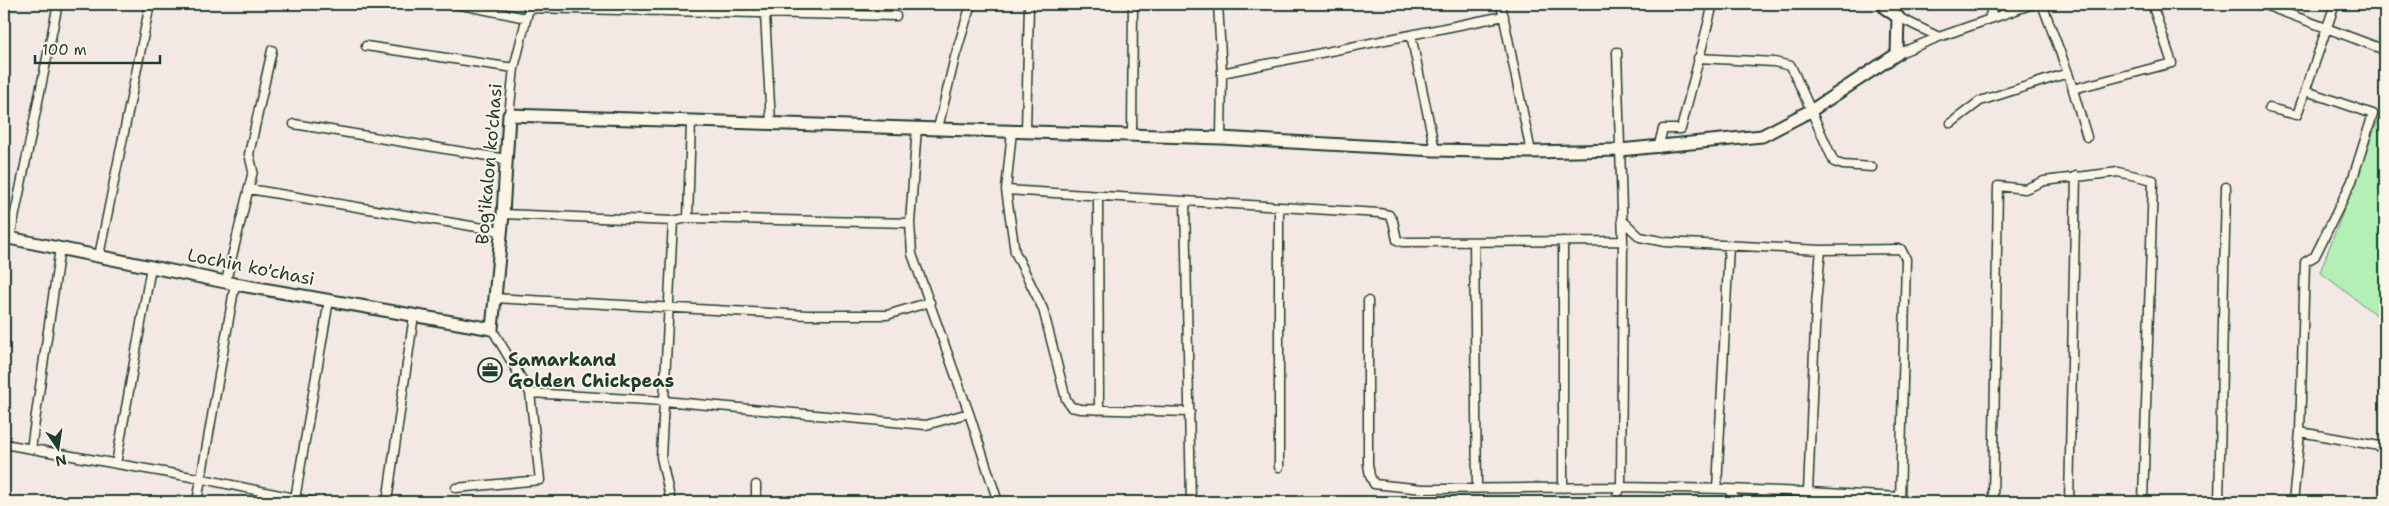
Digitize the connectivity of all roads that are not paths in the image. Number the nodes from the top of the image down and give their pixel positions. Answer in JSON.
{"nodes":[{"id":1,"x":58,"y":4,"type":"edge"},
{"id":2,"x":150,"y":4,"type":"edge"},
{"id":3,"x":456,"y":4,"type":"edge"},
{"id":4,"x":971,"y":4,"type":"edge"},
{"id":5,"x":1029,"y":4,"type":"edge"},
{"id":6,"x":1133,"y":4,"type":"edge"},
{"id":7,"x":1218,"y":4,"type":"edge"},
{"id":8,"x":1501,"y":4,"type":"edge"},
{"id":9,"x":1713,"y":4,"type":"edge"},
{"id":10,"x":1884,"y":4,"type":"edge"},
{"id":11,"x":1994,"y":4,"type":"edge"},
{"id":12,"x":2033,"y":4,"type":"edge"},
{"id":13,"x":2042,"y":4,"type":"edge"},
{"id":14,"x":2152,"y":4,"type":"edge"},
{"id":15,"x":2262,"y":4,"type":"edge"},
{"id":16,"x":2335,"y":4,"type":"edge"},
{"id":17,"x":529,"y":6,"type":"edge"},
{"id":18,"x":766,"y":14,"type":"junction"},
{"id":19,"x":896,"y":16,"type":"dead end"},
{"id":20,"x":1504,"y":16,"type":"junction"},
{"id":21,"x":1898,"y":17,"type":"junction"},
{"id":22,"x":526,"y":18,"type":"junction"},
{"id":23,"x":1989,"y":18,"type":"junction"},
{"id":24,"x":2326,"y":29,"type":"junction"},
{"id":25,"x":1411,"y":34,"type":"junction"},
{"id":26,"x":1939,"y":37,"type":"junction"},
{"id":27,"x":366,"y":46,"type":"dead end"},
{"id":28,"x":272,"y":50,"type":"dead end"},
{"id":29,"x":2385,"y":50,"type":"edge"},
{"id":30,"x":1618,"y":52,"type":"dead end"},
{"id":31,"x":1897,"y":54,"type":"junction"},
{"id":32,"x":1698,"y":58,"type":"junction"},
{"id":33,"x":514,"y":68,"type":"junction"},
{"id":34,"x":1222,"y":73,"type":"junction"},
{"id":35,"x":2068,"y":73,"type":"junction"},
{"id":36,"x":2073,"y":89,"type":"junction"},
{"id":37,"x":2306,"y":91,"type":"junction"},
{"id":38,"x":2269,"y":108,"type":"dead end"},
{"id":39,"x":1812,"y":110,"type":"junction"},
{"id":40,"x":509,"y":114,"type":"junction"},
{"id":41,"x":691,"y":121,"type":"junction"},
{"id":42,"x":771,"y":123,"type":"junction"},
{"id":43,"x":1951,"y":123,"type":"dead end"},
{"id":44,"x":294,"y":124,"type":"dead end"},
{"id":45,"x":917,"y":127,"type":"junction"},
{"id":46,"x":938,"y":128,"type":"junction"},
{"id":47,"x":1026,"y":131,"type":"junction"},
{"id":48,"x":1012,"y":132,"type":"junction"},
{"id":49,"x":1132,"y":135,"type":"junction"},
{"id":50,"x":2087,"y":137,"type":"dead end"},
{"id":51,"x":1221,"y":138,"type":"junction"},
{"id":52,"x":1658,"y":148,"type":"junction"},
{"id":53,"x":1435,"y":150,"type":"junction"},
{"id":54,"x":1620,"y":150,"type":"junction"},
{"id":55,"x":1531,"y":152,"type":"junction"},
{"id":56,"x":506,"y":159,"type":"junction"},
{"id":57,"x":1872,"y":167,"type":"dead end"},
{"id":58,"x":2076,"y":176,"type":"junction"},
{"id":59,"x":2226,"y":187,"type":"dead end"},
{"id":60,"x":248,"y":189,"type":"junction"},
{"id":61,"x":1006,"y":190,"type":"junction"},
{"id":62,"x":1098,"y":197,"type":"junction"},
{"id":63,"x":1185,"y":202,"type":"junction"},
{"id":64,"x":1278,"y":208,"type":"junction"},
{"id":65,"x":503,"y":214,"type":"junction"},
{"id":66,"x":688,"y":218,"type":"junction"},
{"id":67,"x":1622,"y":220,"type":"junction"},
{"id":68,"x":674,"y":221,"type":"junction"},
{"id":69,"x":910,"y":223,"type":"junction"},
{"id":70,"x":502,"y":231,"type":"junction"},
{"id":71,"x":7,"y":238,"type":"edge"},
{"id":72,"x":1623,"y":241,"type":"junction"},
{"id":73,"x":1474,"y":242,"type":"junction"},
{"id":74,"x":1563,"y":242,"type":"junction"},
{"id":75,"x":1729,"y":245,"type":"junction"},
{"id":76,"x":60,"y":248,"type":"junction"},
{"id":77,"x":1821,"y":250,"type":"junction"},
{"id":78,"x":99,"y":256,"type":"junction"},
{"id":79,"x":151,"y":266,"type":"junction"},
{"id":80,"x":230,"y":282,"type":"junction"},
{"id":81,"x":494,"y":298,"type":"junction"},
{"id":82,"x":329,"y":300,"type":"junction"},
{"id":83,"x":1368,"y":301,"type":"dead end"},
{"id":84,"x":930,"y":302,"type":"junction"},
{"id":85,"x":669,"y":308,"type":"junction"},
{"id":86,"x":414,"y":315,"type":"junction"},
{"id":87,"x":492,"y":329,"type":"junction"},
{"id":88,"x":530,"y":393,"type":"junction"},
{"id":89,"x":664,"y":401,"type":"junction"},
{"id":90,"x":1099,"y":410,"type":"junction"},
{"id":91,"x":1190,"y":412,"type":"junction"},
{"id":92,"x":969,"y":413,"type":"junction"},
{"id":93,"x":2300,"y":432,"type":"junction"},
{"id":94,"x":4,"y":444,"type":"edge"},
{"id":95,"x":2385,"y":447,"type":"edge"},
{"id":96,"x":31,"y":449,"type":"junction"},
{"id":97,"x":116,"y":464,"type":"junction"},
{"id":98,"x":1280,"y":467,"type":"dead end"},
{"id":99,"x":203,"y":479,"type":"junction"},
{"id":100,"x":756,"y":485,"type":"dead end"},
{"id":101,"x":1621,"y":487,"type":"junction"},
{"id":102,"x":456,"y":488,"type":"dead end"},
{"id":103,"x":1477,"y":488,"type":"junction"},
{"id":104,"x":1563,"y":488,"type":"junction"},
{"id":105,"x":1718,"y":488,"type":"junction"},
{"id":106,"x":1728,"y":489,"type":"junction"},
{"id":107,"x":1808,"y":492,"type":"junction"},
{"id":108,"x":295,"y":499,"type":"junction"},
{"id":109,"x":1900,"y":499,"type":"edge"},
{"id":110,"x":1735,"y":500,"type":"edge"},
{"id":111,"x":198,"y":502,"type":"edge"},
{"id":112,"x":313,"y":502,"type":"edge"},
{"id":113,"x":387,"y":502,"type":"edge"},
{"id":114,"x":671,"y":502,"type":"edge"},
{"id":115,"x":756,"y":502,"type":"edge"},
{"id":116,"x":998,"y":502,"type":"edge"},
{"id":117,"x":1191,"y":502,"type":"edge"},
{"id":118,"x":1614,"y":502,"type":"edge"},
{"id":119,"x":1791,"y":502,"type":"edge"},
{"id":120,"x":1993,"y":502,"type":"edge"},
{"id":121,"x":2069,"y":502,"type":"edge"},
{"id":122,"x":2143,"y":502,"type":"edge"},
{"id":123,"x":2219,"y":502,"type":"edge"},
{"id":124,"x":2293,"y":502,"type":"edge"}],
"edges":[{"from":1,"to":71,"type":"street"},
{"from":2,"to":78,"type":"street"},
{"from":3,"to":22,"type":"street"},
{"from":4,"to":46,"type":"street"},
{"from":5,"to":47,"type":"street"},
{"from":6,"to":49,"type":"street"},
{"from":7,"to":34,"type":"street"},
{"from":8,"to":20,"type":"street"},
{"from":9,"to":32,"type":"street"},
{"from":10,"to":21,"type":"street"},
{"from":11,"to":23,"type":"street"},
{"from":12,"to":23,"type":"street"},
{"from":13,"to":35,"type":"street"},
{"from":14,"to":36,"type":"street"},
{"from":15,"to":24,"type":"street"},
{"from":16,"to":24,"type":"street"},
{"from":17,"to":18,"type":"street"},
{"from":17,"to":22,"type":"street","name":"Bog'ikalon ko'chasi"},
{"from":18,"to":19,"type":"street"},
{"from":18,"to":42,"type":"street"},
{"from":20,"to":25,"type":"street"},
{"from":20,"to":55,"type":"street"},
{"from":21,"to":26,"type":"street"},
{"from":21,"to":31,"type":"street"},
{"from":22,"to":33,"type":"street","name":"Bog'ikalon ko'chasi"},
{"from":23,"to":26,"type":"street"},
{"from":24,"to":29,"type":"street"},
{"from":24,"to":37,"type":"street"},
{"from":25,"to":34,"type":"street"},
{"from":25,"to":53,"type":"street"},
{"from":26,"to":31,"type":"street"},
{"from":27,"to":33,"type":"street"},
{"from":28,"to":60,"type":"street"},
{"from":30,"to":54,"type":"street"},
{"from":31,"to":39,"type":"street"},
{"from":32,"to":39,"type":"street"},
{"from":32,"to":52,"type":"street"},
{"from":33,"to":40,"type":"street","name":"Bog'ikalon ko'chasi"},
{"from":34,"to":51,"type":"street"},
{"from":35,"to":36,"type":"street"},
{"from":35,"to":43,"type":"street"},
{"from":36,"to":50,"type":"street"},
{"from":37,"to":38,"type":"street"},
{"from":37,"to":93,"type":"street"},
{"from":39,"to":52,"type":"street"},
{"from":39,"to":57,"type":"street"},
{"from":40,"to":41,"type":"street"},
{"from":40,"to":56,"type":"street","name":"Bog'ikalon ko'chasi"},
{"from":41,"to":42,"type":"street"},
{"from":41,"to":66,"type":"street"},
{"from":42,"to":45,"type":"street"},
{"from":44,"to":56,"type":"street"},
{"from":45,"to":46,"type":"street"},
{"from":45,"to":69,"type":"street"},
{"from":46,"to":48,"type":"street"},
{"from":47,"to":48,"type":"street"},
{"from":47,"to":49,"type":"street"},
{"from":48,"to":61,"type":"street"},
{"from":49,"to":51,"type":"street"},
{"from":51,"to":53,"type":"street"},
{"from":52,"to":54,"type":"street"},
{"from":53,"to":55,"type":"street"},
{"from":54,"to":55,"type":"street"},
{"from":54,"to":67,"type":"street"},
{"from":56,"to":65,"type":"street","name":"Bog'ikalon ko'chasi"},
{"from":58,"to":120,"type":"street"},
{"from":58,"to":121,"type":"street"},
{"from":58,"to":122,"type":"street"},
{"from":59,"to":123,"type":"street"},
{"from":60,"to":70,"type":"street"},
{"from":60,"to":80,"type":"street"},
{"from":61,"to":62,"type":"street"},
{"from":61,"to":90,"type":"street"},
{"from":62,"to":63,"type":"street"},
{"from":62,"to":90,"type":"street"},
{"from":63,"to":64,"type":"street"},
{"from":63,"to":91,"type":"street"},
{"from":64,"to":73,"type":"street"},
{"from":64,"to":98,"type":"street"},
{"from":65,"to":68,"type":"street"},
{"from":65,"to":70,"type":"street","name":"Bog'ikalon ko'chasi"},
{"from":66,"to":68,"type":"street"},
{"from":66,"to":69,"type":"street"},
{"from":67,"to":72,"type":"street"},
{"from":67,"to":75,"type":"street"},
{"from":68,"to":85,"type":"street"},
{"from":69,"to":84,"type":"street"},
{"from":70,"to":81,"type":"street","name":"Bog'ikalon ko'chasi"},
{"from":71,"to":76,"type":"street","name":"Lochin ko'chasi"},
{"from":72,"to":74,"type":"street"},
{"from":72,"to":101,"type":"street"},
{"from":73,"to":74,"type":"street"},
{"from":73,"to":103,"type":"street"},
{"from":74,"to":104,"type":"street"},
{"from":75,"to":77,"type":"street"},
{"from":75,"to":105,"type":"street"},
{"from":76,"to":78,"type":"street","name":"Lochin ko'chasi"},
{"from":76,"to":96,"type":"street"},
{"from":77,"to":107,"type":"street"},
{"from":77,"to":109,"type":"street"},
{"from":78,"to":79,"type":"street","name":"Lochin ko'chasi"},
{"from":79,"to":80,"type":"street","name":"Lochin ko'chasi"},
{"from":79,"to":97,"type":"street"},
{"from":80,"to":82,"type":"street","name":"Lochin ko'chasi"},
{"from":80,"to":99,"type":"street"},
{"from":81,"to":85,"type":"street"},
{"from":81,"to":87,"type":"street","name":"Bog'ikalon ko'chasi"},
{"from":82,"to":86,"type":"street","name":"Lochin ko'chasi"},
{"from":82,"to":108,"type":"street"},
{"from":83,"to":103,"type":"street"},
{"from":84,"to":85,"type":"street"},
{"from":84,"to":92,"type":"street"},
{"from":85,"to":89,"type":"street"},
{"from":86,"to":87,"type":"street","name":"Lochin ko'chasi"},
{"from":86,"to":113,"type":"street"},
{"from":87,"to":88,"type":"street"},
{"from":88,"to":89,"type":"street"},
{"from":88,"to":102,"type":"street"},
{"from":89,"to":92,"type":"street"},
{"from":89,"to":114,"type":"street"},
{"from":90,"to":91,"type":"street"},
{"from":91,"to":117,"type":"street"},
{"from":92,"to":116,"type":"street"},
{"from":93,"to":95,"type":"street"},
{"from":93,"to":124,"type":"street"},
{"from":94,"to":96,"type":"street"},
{"from":96,"to":97,"type":"street"},
{"from":97,"to":99,"type":"street"},
{"from":99,"to":108,"type":"street"},
{"from":99,"to":111,"type":"street"},
{"from":100,"to":115,"type":"street"},
{"from":101,"to":104,"type":"street"},
{"from":101,"to":105,"type":"street"},
{"from":101,"to":118,"type":"street"},
{"from":103,"to":104,"type":"street"},
{"from":105,"to":106,"type":"street"},
{"from":106,"to":107,"type":"street"},
{"from":106,"to":110,"type":"street"},
{"from":107,"to":109,"type":"street"},
{"from":108,"to":112,"type":"street"},
{"from":110,"to":119,"type":"street"}]}
